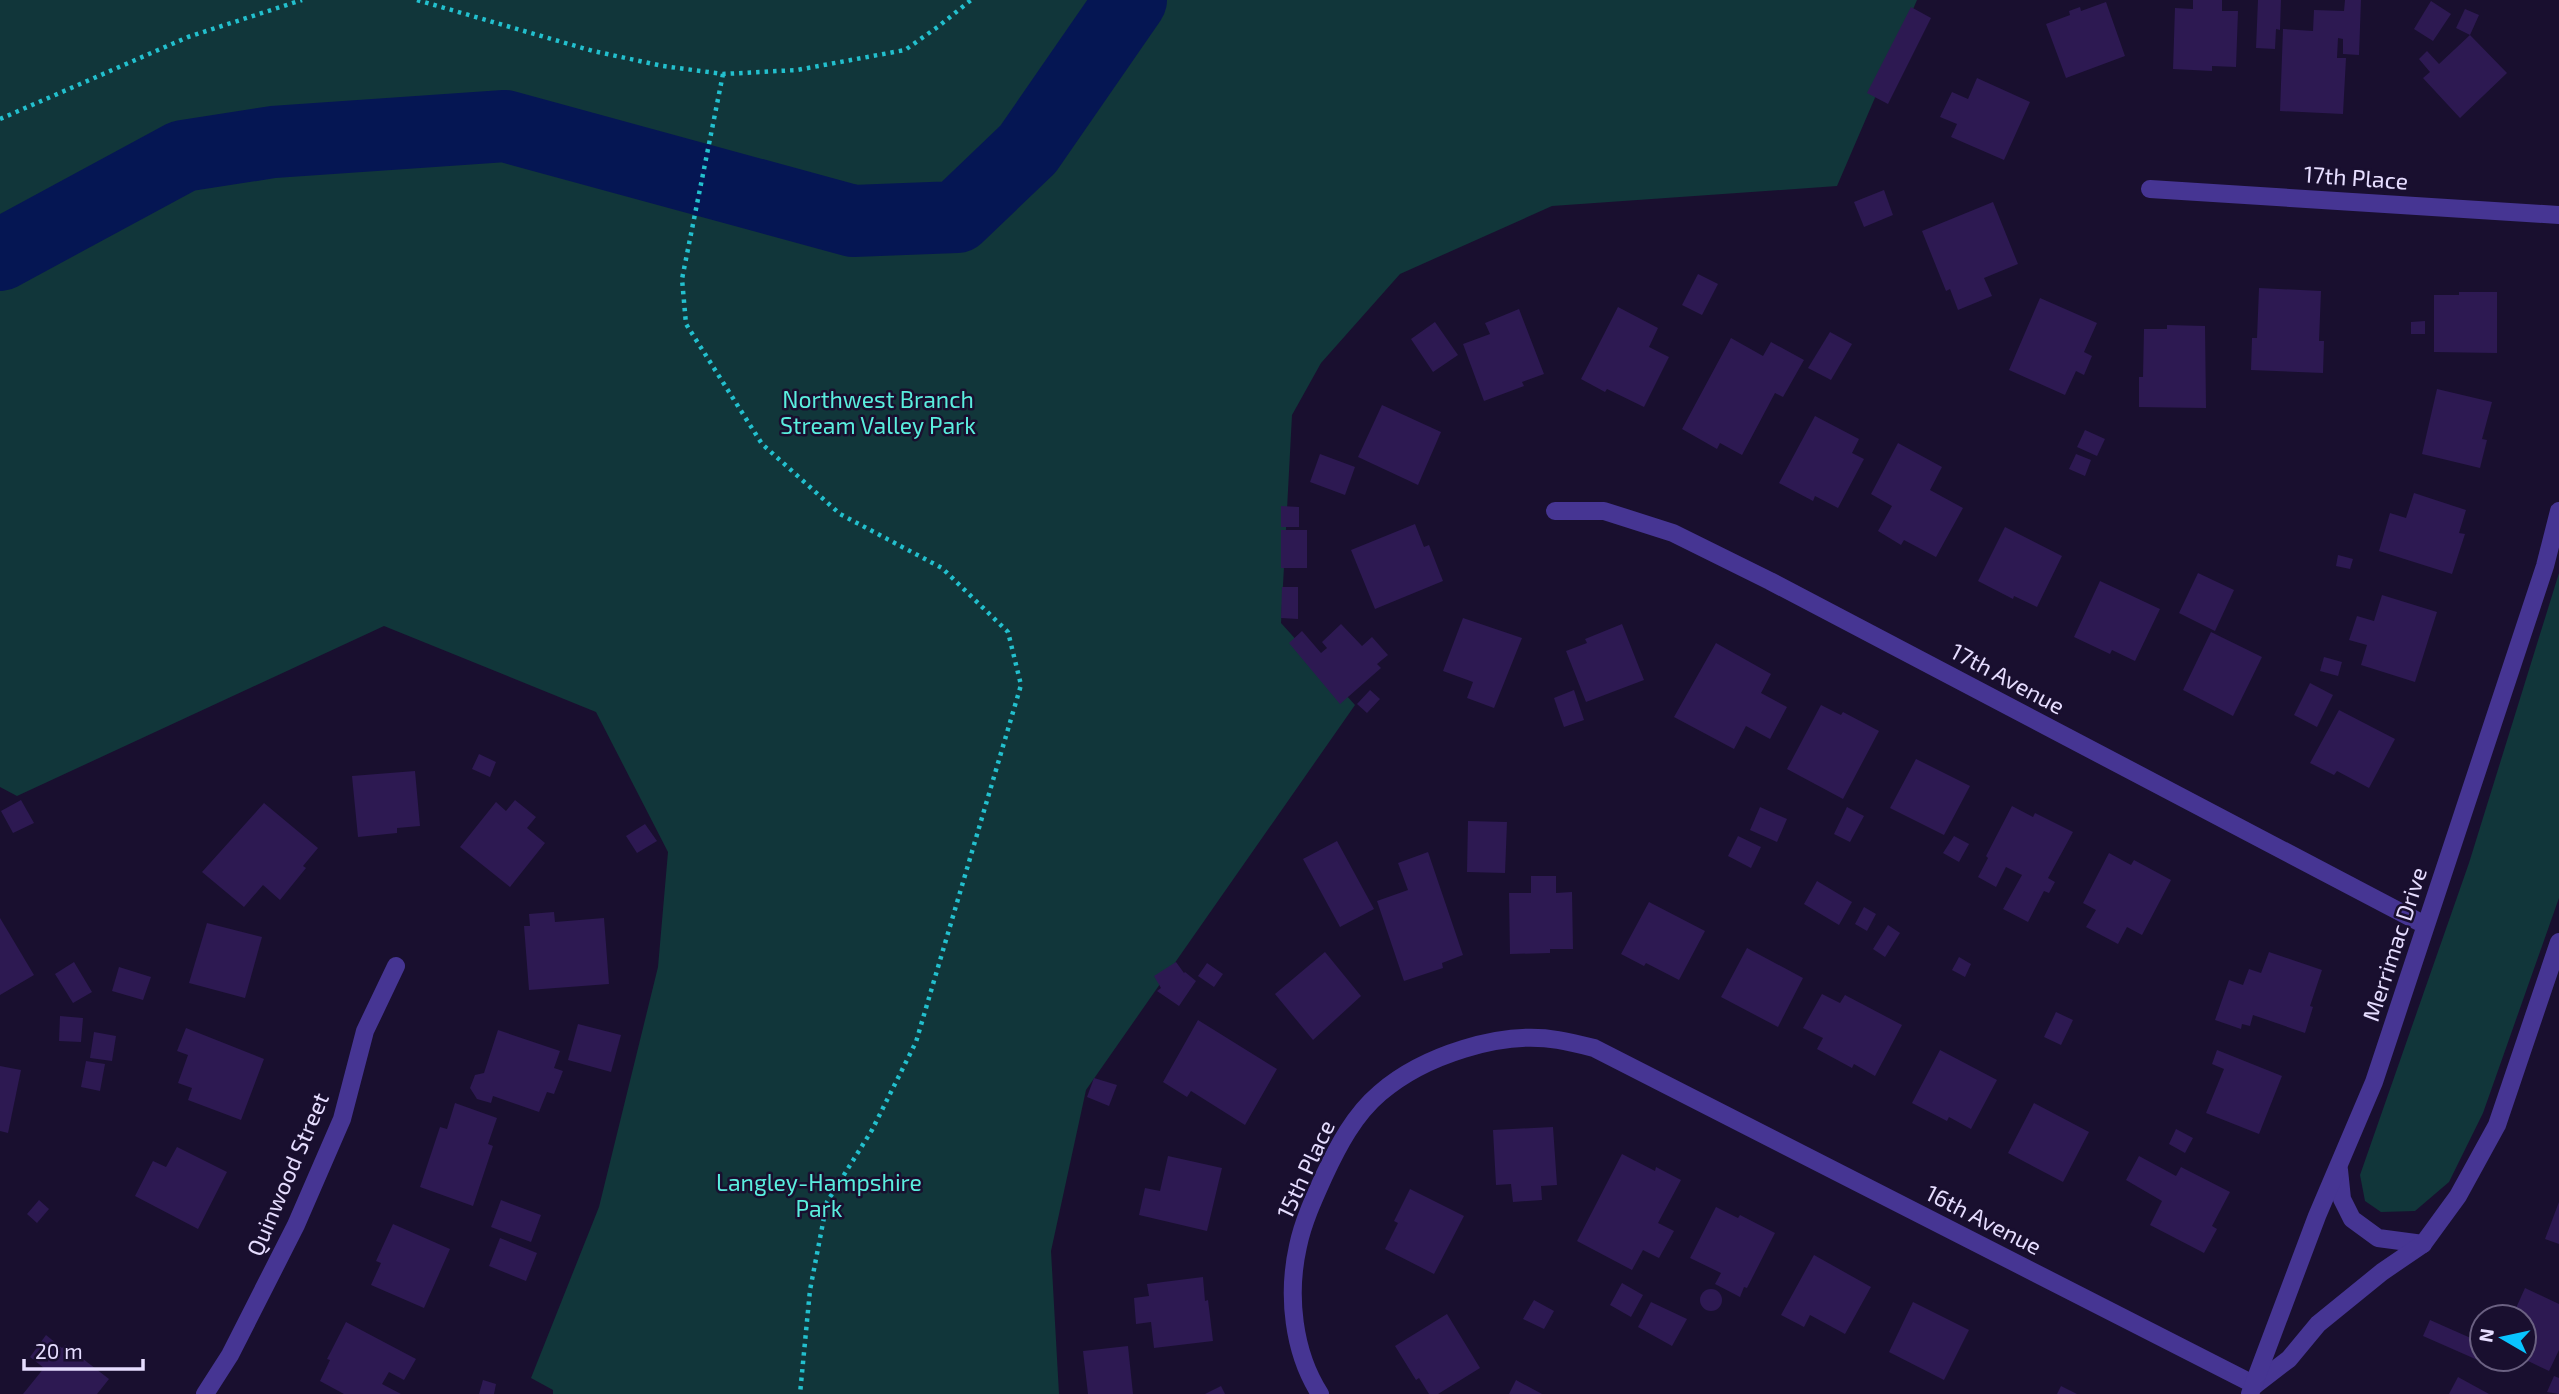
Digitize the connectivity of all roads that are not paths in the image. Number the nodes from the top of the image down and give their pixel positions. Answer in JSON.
{"nodes":[{"id":1,"x":2150,"y":189,"type":"dead end"},
{"id":2,"x":2559,"y":215,"type":"edge"},
{"id":3,"x":1555,"y":511,"type":"dead end"},
{"id":4,"x":2559,"y":511,"type":"edge"},
{"id":5,"x":2426,"y":925,"type":"junction"},
{"id":6,"x":2559,"y":942,"type":"edge"},
{"id":7,"x":396,"y":966,"type":"dead end"},
{"id":8,"x":1690,"y":1096,"type":"joint"},
{"id":9,"x":2338,"y":1166,"type":"junction"},
{"id":10,"x":2423,"y":1244,"type":"junction"},
{"id":11,"x":2253,"y":1390,"type":"edge"},
{"id":12,"x":205,"y":1394,"type":"edge"},
{"id":13,"x":1320,"y":1394,"type":"edge"}],
"edges":[{"from":1,"to":2,"type":"street","name":"17th Place"},
{"from":3,"to":5,"type":"street","name":"17th Avenue"},
{"from":4,"to":5,"type":"street","name":"Merrimac Drive"},
{"from":5,"to":9,"type":"street","name":"Merrimac Drive"},
{"from":6,"to":10,"type":"street"},
{"from":7,"to":12,"type":"street","name":"Quinwood Street"},
{"from":8,"to":11,"type":"street","name":"16th Avenue"},
{"from":8,"to":13,"type":"street","name":"15th Place"},
{"from":9,"to":10,"type":"street"},
{"from":9,"to":11,"type":"street","name":"Merrimac Drive"},
{"from":10,"to":11,"type":"street"}]}
